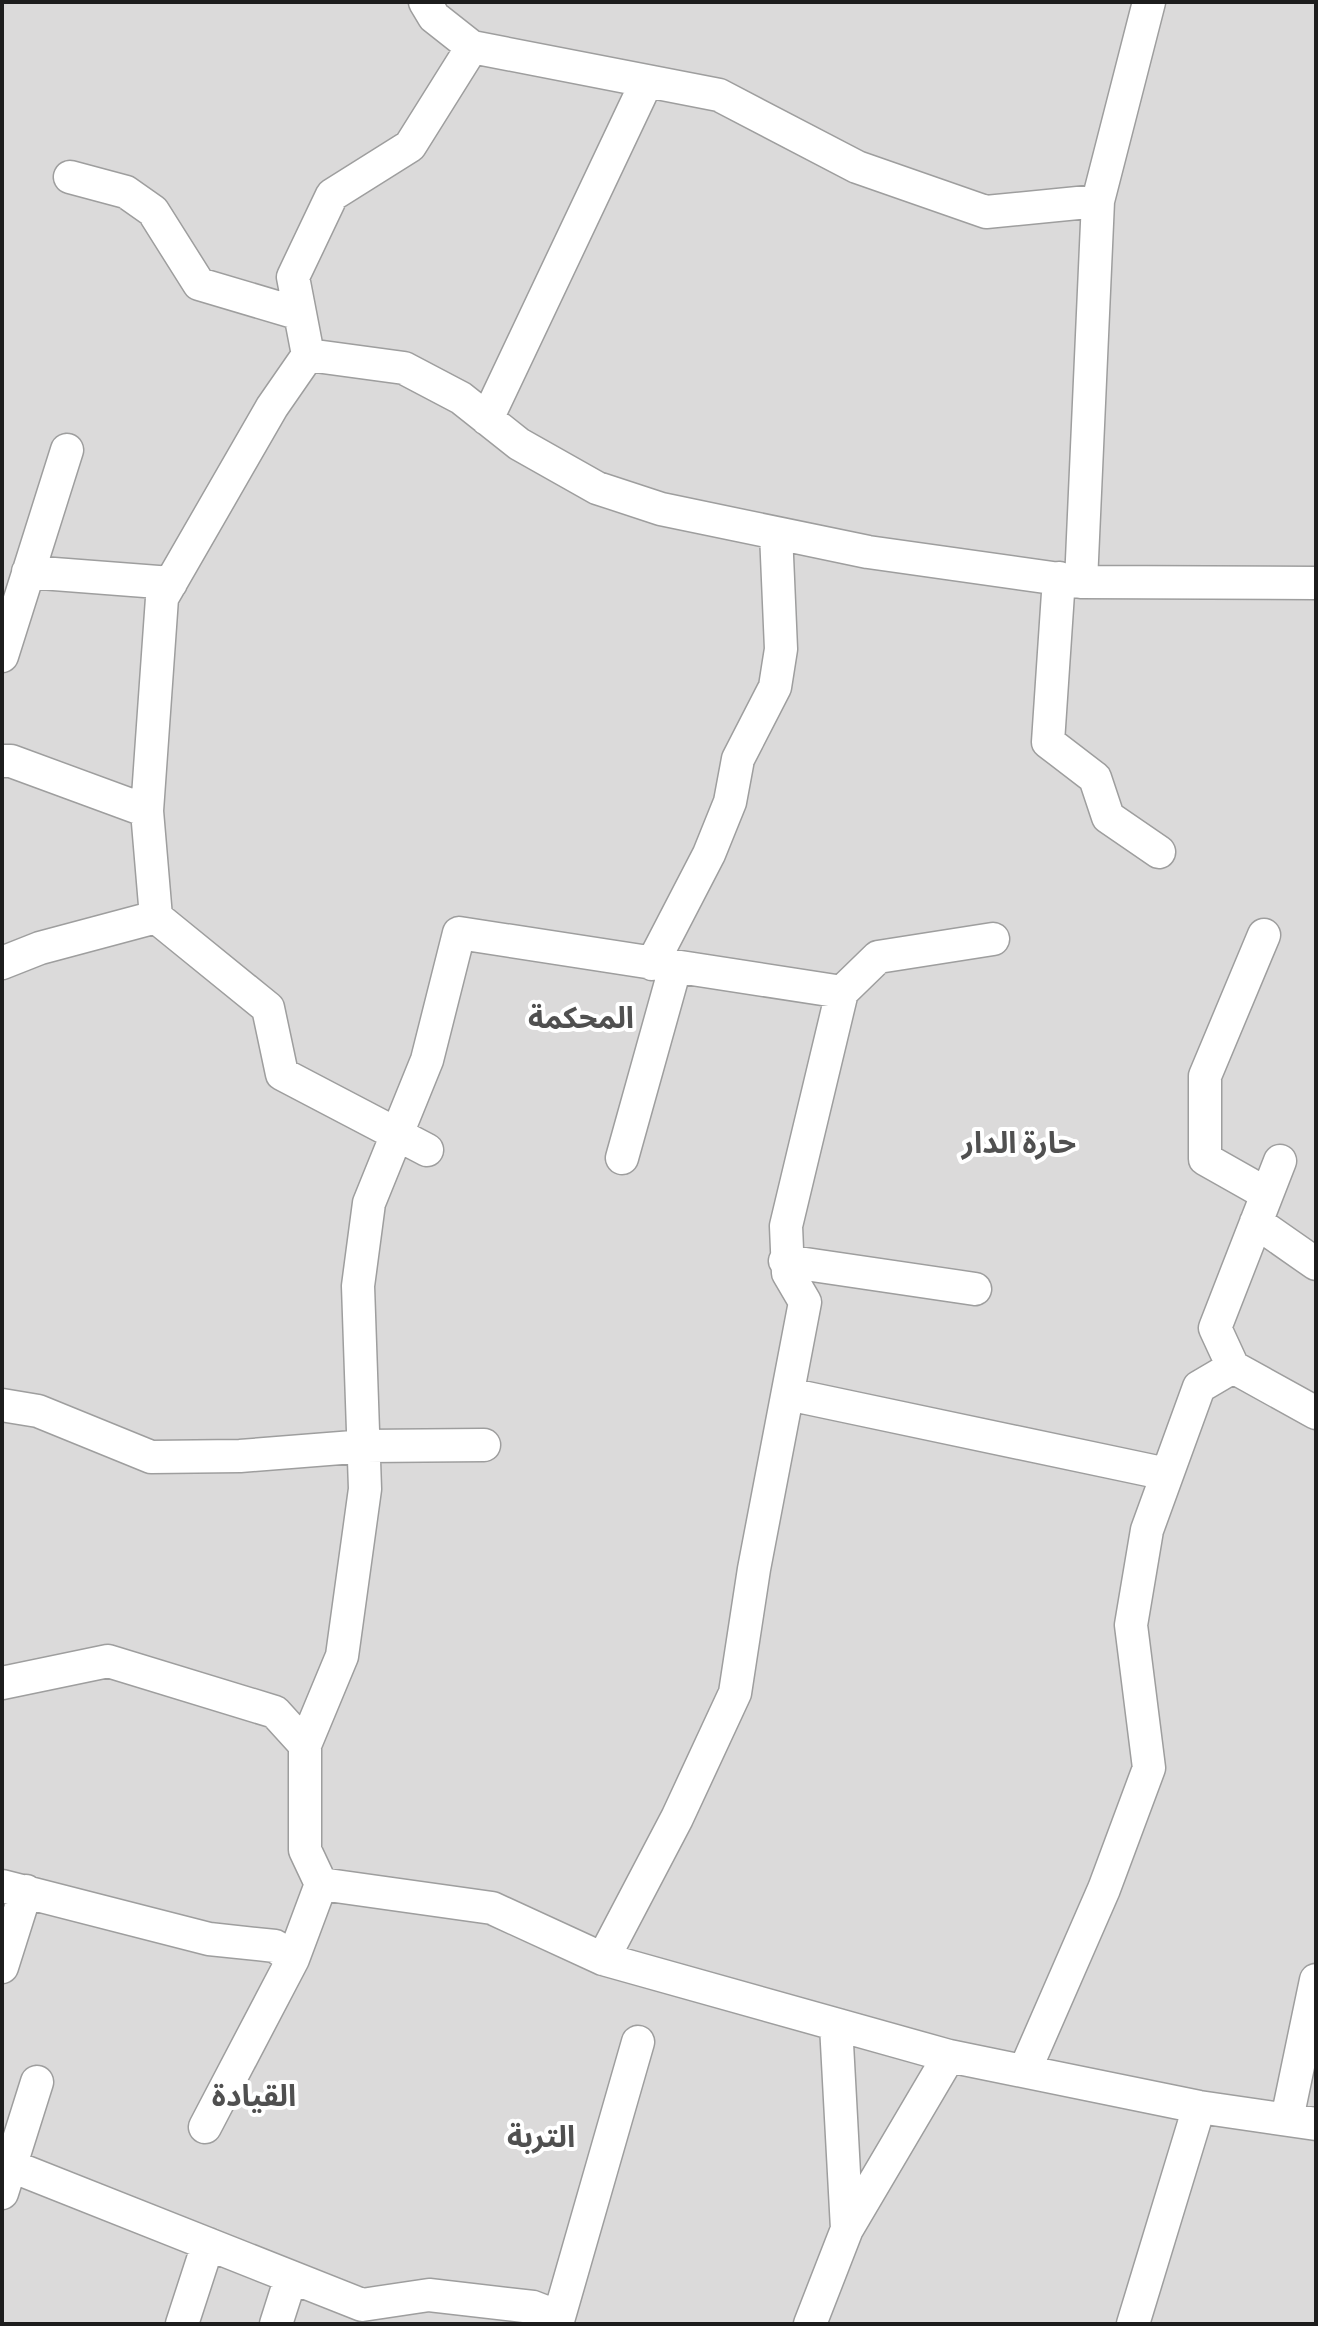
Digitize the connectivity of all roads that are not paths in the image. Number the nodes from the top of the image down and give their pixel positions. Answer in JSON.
{"nodes":[{"id":1,"x":425,"y":2,"type":"edge"},
{"id":2,"x":1149,"y":2,"type":"edge"},
{"id":3,"x":472,"y":47,"type":"junction"},
{"id":4,"x":647,"y":81,"type":"junction"},
{"id":5,"x":70,"y":177,"type":"dead end"},
{"id":6,"x":1098,"y":201,"type":"junction"},
{"id":7,"x":300,"y":314,"type":"junction"},
{"id":8,"x":308,"y":355,"type":"junction"},
{"id":9,"x":487,"y":419,"type":"junction"},
{"id":10,"x":67,"y":450,"type":"dead end"},
{"id":11,"x":776,"y":533,"type":"junction"},
{"id":12,"x":28,"y":572,"type":"junction"},
{"id":13,"x":1070,"y":580,"type":"junction"},
{"id":14,"x":171,"y":583,"type":"junction"},
{"id":15,"x":1316,"y":583,"type":"edge"},
{"id":16,"x":2,"y":656,"type":"edge"},
{"id":17,"x":2,"y":761,"type":"edge"},
{"id":18,"x":147,"y":811,"type":"junction"},
{"id":19,"x":1159,"y":852,"type":"dead end"},
{"id":20,"x":156,"y":917,"type":"junction"},
{"id":21,"x":1264,"y":935,"type":"dead end"},
{"id":22,"x":993,"y":939,"type":"dead end"},
{"id":23,"x":2,"y":963,"type":"edge"},
{"id":24,"x":664,"y":966,"type":"junction"},
{"id":25,"x":842,"y":992,"type":"junction"},
{"id":26,"x":397,"y":1134,"type":"junction"},
{"id":27,"x":427,"y":1150,"type":"dead end"},
{"id":28,"x":622,"y":1158,"type":"dead end"},
{"id":29,"x":1280,"y":1161,"type":"dead end"},
{"id":30,"x":1262,"y":1208,"type":"junction"},
{"id":31,"x":785,"y":1261,"type":"junction"},
{"id":32,"x":1316,"y":1264,"type":"edge"},
{"id":33,"x":975,"y":1289,"type":"dead end"},
{"id":34,"x":1233,"y":1367,"type":"junction"},
{"id":35,"x":788,"y":1394,"type":"junction"},
{"id":36,"x":2,"y":1405,"type":"edge"},
{"id":37,"x":1316,"y":1413,"type":"edge"},
{"id":38,"x":484,"y":1445,"type":"dead end"},
{"id":39,"x":366,"y":1446,"type":"junction"},
{"id":40,"x":1167,"y":1474,"type":"junction"},
{"id":41,"x":2,"y":1683,"type":"edge"},
{"id":42,"x":305,"y":1745,"type":"junction"},
{"id":43,"x":321,"y":1884,"type":"junction"},
{"id":44,"x":14,"y":1889,"type":"edge"},
{"id":45,"x":293,"y":1959,"type":"junction"},
{"id":46,"x":603,"y":1959,"type":"junction"},
{"id":47,"x":2,"y":1967,"type":"edge"},
{"id":48,"x":1316,"y":1980,"type":"edge"},
{"id":49,"x":836,"y":2025,"type":"junction"},
{"id":50,"x":638,"y":2042,"type":"dead end"},
{"id":51,"x":949,"y":2056,"type":"junction"},
{"id":52,"x":1025,"y":2070,"type":"junction"},
{"id":53,"x":37,"y":2082,"type":"dead end"},
{"id":54,"x":1199,"y":2107,"type":"junction"},
{"id":55,"x":1301,"y":2121,"type":"edge"},
{"id":56,"x":205,"y":2127,"type":"dead end"},
{"id":57,"x":4,"y":2175,"type":"edge"},
{"id":58,"x":847,"y":2229,"type":"junction"},
{"id":59,"x":208,"y":2244,"type":"junction"},
{"id":60,"x":291,"y":2277,"type":"junction"},
{"id":61,"x":558,"y":2320,"type":"edge"},
{"id":62,"x":182,"y":2324,"type":"edge"},
{"id":63,"x":276,"y":2324,"type":"edge"},
{"id":64,"x":810,"y":2324,"type":"edge"},
{"id":65,"x":1133,"y":2324,"type":"edge"}],
"edges":[{"from":1,"to":3,"type":"street"},
{"from":2,"to":6,"type":"street"},
{"from":3,"to":4,"type":"street"},
{"from":3,"to":7,"type":"street"},
{"from":4,"to":6,"type":"street"},
{"from":4,"to":9,"type":"street"},
{"from":5,"to":7,"type":"street"},
{"from":6,"to":13,"type":"street"},
{"from":7,"to":8,"type":"street"},
{"from":8,"to":9,"type":"street"},
{"from":8,"to":14,"type":"street"},
{"from":9,"to":11,"type":"street"},
{"from":10,"to":12,"type":"street"},
{"from":11,"to":13,"type":"street"},
{"from":11,"to":24,"type":"street"},
{"from":12,"to":14,"type":"street"},
{"from":12,"to":16,"type":"street"},
{"from":13,"to":15,"type":"street"},
{"from":13,"to":19,"type":"street"},
{"from":14,"to":18,"type":"street"},
{"from":17,"to":18,"type":"street"},
{"from":18,"to":20,"type":"street"},
{"from":20,"to":23,"type":"street"},
{"from":20,"to":26,"type":"street"},
{"from":21,"to":30,"type":"street"},
{"from":22,"to":25,"type":"street"},
{"from":24,"to":25,"type":"street"},
{"from":24,"to":26,"type":"street"},
{"from":24,"to":28,"type":"street"},
{"from":25,"to":31,"type":"street"},
{"from":26,"to":27,"type":"street"},
{"from":26,"to":39,"type":"street"},
{"from":29,"to":30,"type":"street"},
{"from":30,"to":32,"type":"street"},
{"from":30,"to":34,"type":"street"},
{"from":31,"to":33,"type":"street"},
{"from":31,"to":35,"type":"street"},
{"from":34,"to":37,"type":"street"},
{"from":34,"to":40,"type":"street"},
{"from":35,"to":40,"type":"street"},
{"from":35,"to":46,"type":"street"},
{"from":36,"to":39,"type":"street"},
{"from":38,"to":39,"type":"street"},
{"from":39,"to":42,"type":"street"},
{"from":40,"to":52,"type":"street"},
{"from":41,"to":42,"type":"street"},
{"from":42,"to":43,"type":"street"},
{"from":43,"to":45,"type":"street"},
{"from":43,"to":46,"type":"street"},
{"from":44,"to":45,"type":"street"},
{"from":44,"to":47,"type":"street"},
{"from":45,"to":56,"type":"street"},
{"from":46,"to":49,"type":"street"},
{"from":48,"to":55,"type":"street"},
{"from":49,"to":51,"type":"street"},
{"from":49,"to":58,"type":"street"},
{"from":50,"to":61,"type":"street"},
{"from":51,"to":52,"type":"street"},
{"from":51,"to":58,"type":"street"},
{"from":52,"to":54,"type":"street"},
{"from":53,"to":57,"type":"street"},
{"from":54,"to":55,"type":"street"},
{"from":54,"to":65,"type":"street"},
{"from":57,"to":59,"type":"street"},
{"from":58,"to":64,"type":"street"},
{"from":59,"to":60,"type":"street"},
{"from":59,"to":62,"type":"street"},
{"from":60,"to":61,"type":"street"},
{"from":60,"to":63,"type":"street"}]}
